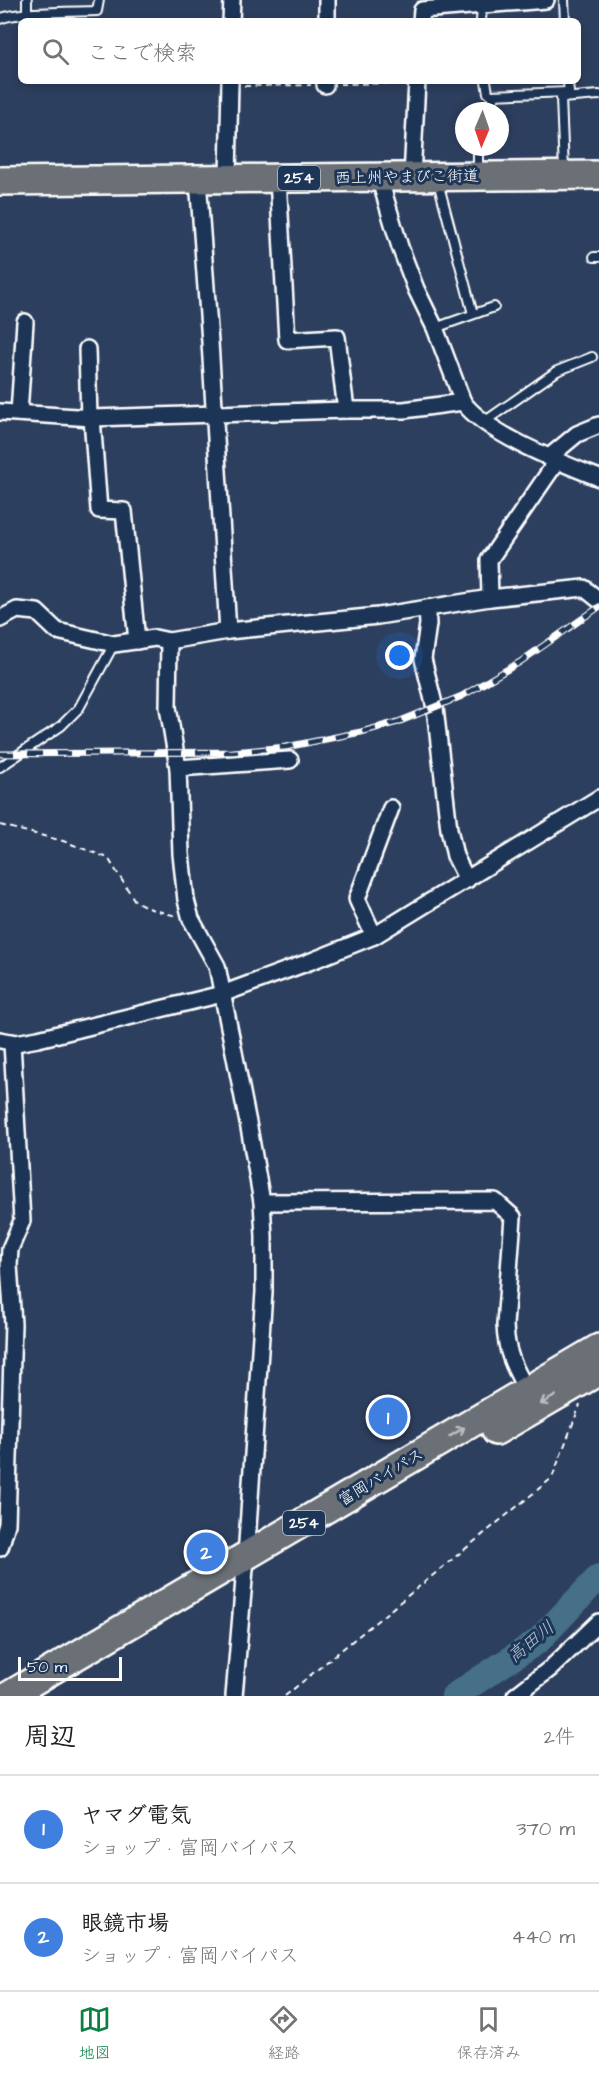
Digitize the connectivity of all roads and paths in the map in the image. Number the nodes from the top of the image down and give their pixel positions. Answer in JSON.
{"nodes":[{"id":1,"x":27,"y":0,"type":"edge"},
{"id":2,"x":99,"y":0,"type":"edge"},
{"id":3,"x":232,"y":0,"type":"edge"},
{"id":4,"x":327,"y":0,"type":"edge"},
{"id":5,"x":546,"y":0,"type":"edge"},
{"id":6,"x":564,"y":0,"type":"edge"},
{"id":7,"x":485,"y":3,"type":"edge"},
{"id":8,"x":47,"y":17,"type":"edge"},
{"id":9,"x":27,"y":18,"type":"edge"},
{"id":10,"x":231,"y":18,"type":"edge"},
{"id":11,"x":327,"y":18,"type":"edge"},
{"id":12,"x":421,"y":18,"type":"edge"},
{"id":13,"x":482,"y":18,"type":"edge"},
{"id":14,"x":566,"y":18,"type":"edge"},
{"id":15,"x":0,"y":19,"type":"edge"},
{"id":16,"x":230,"y":84,"type":"edge"},
{"id":17,"x":417,"y":84,"type":"edge"},
{"id":18,"x":486,"y":84,"type":"edge"},
{"id":19,"x":568,"y":84,"type":"edge"},
{"id":20,"x":496,"y":95,"type":"junction"},
{"id":21,"x":569,"y":95,"type":"junction"},
{"id":22,"x":599,"y":95,"type":"edge"},
{"id":23,"x":491,"y":102,"type":"edge"},
{"id":24,"x":478,"y":156,"type":"edge"},
{"id":25,"x":564,"y":175,"type":"junction"},
{"id":26,"x":599,"y":175,"type":"edge"},
{"id":27,"x":478,"y":176,"type":"junction"},
{"id":28,"x":379,"y":177,"type":"junction"},
{"id":29,"x":424,"y":177,"type":"junction"},
{"id":30,"x":228,"y":178,"type":"junction"},
{"id":31,"x":278,"y":178,"type":"junction"},
{"id":32,"x":198,"y":179,"type":"junction"},
{"id":33,"x":0,"y":181,"type":"edge"},
{"id":34,"x":494,"y":307,"type":"dead end"},
{"id":35,"x":473,"y":314,"type":"junction"},
{"id":36,"x":25,"y":322,"type":"dead end"},
{"id":37,"x":435,"y":328,"type":"junction"},
{"id":38,"x":87,"y":349,"type":"dead end"},
{"id":39,"x":592,"y":357,"type":"dead end"},
{"id":40,"x":463,"y":402,"type":"junction"},
{"id":41,"x":346,"y":410,"type":"junction"},
{"id":42,"x":0,"y":412,"type":"edge"},
{"id":43,"x":19,"y":413,"type":"junction"},
{"id":44,"x":214,"y":414,"type":"junction"},
{"id":45,"x":90,"y":418,"type":"junction"},
{"id":46,"x":484,"y":422,"type":"junction"},
{"id":47,"x":599,"y":425,"type":"edge"},
{"id":48,"x":552,"y":460,"type":"junction"},
{"id":49,"x":599,"y":478,"type":"edge"},
{"id":50,"x":490,"y":598,"type":"junction"},
{"id":51,"x":599,"y":600,"type":"edge"},
{"id":52,"x":427,"y":608,"type":"junction"},
{"id":53,"x":0,"y":619,"type":"edge"},
{"id":54,"x":228,"y":631,"type":"junction"},
{"id":55,"x":137,"y":641,"type":"junction"},
{"id":56,"x":169,"y":641,"type":"junction"},
{"id":57,"x":114,"y":644,"type":"junction"},
{"id":58,"x":290,"y":760,"type":"dead end"},
{"id":59,"x":0,"y":767,"type":"edge"},
{"id":60,"x":178,"y":768,"type":"junction"},
{"id":61,"x":599,"y":798,"type":"edge"},
{"id":62,"x":391,"y":808,"type":"dead end"},
{"id":63,"x":0,"y":825,"type":"edge"},
{"id":64,"x":467,"y":880,"type":"junction"},
{"id":65,"x":191,"y":919,"type":"junction"},
{"id":66,"x":374,"y":936,"type":"junction"},
{"id":67,"x":222,"y":994,"type":"junction"},
{"id":68,"x":6,"y":1041,"type":"edge"},
{"id":69,"x":261,"y":1202,"type":"junction"},
{"id":70,"x":599,"y":1348,"type":"edge"},
{"id":71,"x":595,"y":1374,"type":"edge"},
{"id":72,"x":527,"y":1391,"type":"junction"},
{"id":73,"x":0,"y":1548,"type":"edge"},
{"id":74,"x":245,"y":1567,"type":"junction"},
{"id":75,"x":599,"y":1622,"type":"edge"},
{"id":76,"x":8,"y":1696,"type":"edge"},
{"id":77,"x":44,"y":1696,"type":"edge"},
{"id":78,"x":234,"y":1696,"type":"edge"},
{"id":79,"x":285,"y":1696,"type":"edge"},
{"id":80,"x":515,"y":1696,"type":"edge"}],
"edges":[{"from":1,"to":9,"type":"lane"},
{"from":2,"to":8,"type":"lane"},
{"from":3,"to":10,"type":"street"},
{"from":4,"to":11,"type":"street"},
{"from":5,"to":7,"type":"street"},
{"from":6,"to":14,"type":"lane"},
{"from":7,"to":12,"type":"street"},
{"from":7,"to":13,"type":"lane"},
{"from":8,"to":9,"type":"lane"},
{"from":9,"to":15,"type":"lane"},
{"from":16,"to":30,"type":"street"},
{"from":17,"to":29,"type":"street"},
{"from":18,"to":20,"type":"lane"},
{"from":19,"to":21,"type":"lane"},
{"from":20,"to":21,"type":"lane"},
{"from":20,"to":23,"type":"lane"},
{"from":21,"to":22,"type":"lane"},
{"from":21,"to":25,"type":"lane"},
{"from":24,"to":27,"type":"lane"},
{"from":25,"to":26,"type":"highway","name":"西上州やまびこ街道","number":"254"},
{"from":25,"to":27,"type":"highway","name":"西上州やまびこ街道","number":"254"},
{"from":27,"to":29,"type":"highway","name":"西上州やまびこ街道","number":"254"},
{"from":28,"to":29,"type":"highway","name":"西上州やまびこ街道","number":"254"},
{"from":28,"to":31,"type":"highway","name":"西上州やまびこ街道","number":"254"},
{"from":28,"to":37,"type":"street"},
{"from":29,"to":35,"type":"lane"},
{"from":30,"to":31,"type":"highway","name":"西上州やまびこ街道","number":"254"},
{"from":30,"to":32,"type":"highway","name":"西上州やまびこ街道","number":"254"},
{"from":31,"to":41,"type":"street"},
{"from":32,"to":33,"type":"highway","name":"西上州やまびこ街道","number":"254"},
{"from":32,"to":44,"type":"street"},
{"from":34,"to":35,"type":"lane"},
{"from":35,"to":37,"type":"lane"},
{"from":36,"to":43,"type":"street"},
{"from":37,"to":40,"type":"street"},
{"from":38,"to":45,"type":"street"},
{"from":39,"to":46,"type":"lane"},
{"from":40,"to":41,"type":"street"},
{"from":40,"to":46,"type":"street"},
{"from":41,"to":44,"type":"street"},
{"from":42,"to":43,"type":"street"},
{"from":43,"to":45,"type":"street"},
{"from":44,"to":45,"type":"street"},
{"from":44,"to":54,"type":"street"},
{"from":45,"to":55,"type":"street"},
{"from":46,"to":48,"type":"street"},
{"from":47,"to":48,"type":"street"},
{"from":48,"to":49,"type":"street"},
{"from":48,"to":50,"type":"street"},
{"from":50,"to":51,"type":"street"},
{"from":50,"to":52,"type":"street"},
{"from":52,"to":54,"type":"street"},
{"from":52,"to":64,"type":"street"},
{"from":53,"to":57,"type":"street"},
{"from":54,"to":56,"type":"street"},
{"from":55,"to":56,"type":"street"},
{"from":55,"to":57,"type":"street"},
{"from":56,"to":60,"type":"street"},
{"from":57,"to":59,"type":"lane"},
{"from":58,"to":60,"type":"street"},
{"from":60,"to":65,"type":"street"},
{"from":61,"to":64,"type":"street"},
{"from":62,"to":66,"type":"street"},
{"from":63,"to":65,"type":"path"},
{"from":64,"to":66,"type":"street"},
{"from":65,"to":67,"type":"street"},
{"from":66,"to":67,"type":"street"},
{"from":67,"to":68,"type":"street"},
{"from":67,"to":69,"type":"street"},
{"from":68,"to":73,"type":"street"},
{"from":69,"to":72,"type":"street"},
{"from":69,"to":74,"type":"street"},
{"from":70,"to":72,"type":"highway","name":"富岡バイパス","number":"254"},
{"from":71,"to":74,"type":"highway","name":"富岡バイパス","number":"254","one_way":true},
{"from":71,"to":79,"type":"path"},
{"from":74,"to":72,"type":"highway","name":"富岡バイパス","number":"254","one_way":true},
{"from":74,"to":76,"type":"highway","name":"富岡バイパス","number":"254"},
{"from":74,"to":77,"type":"highway","name":"富岡バイパス","number":"254"},
{"from":74,"to":78,"type":"street"},
{"from":75,"to":80,"type":"street"}]}
